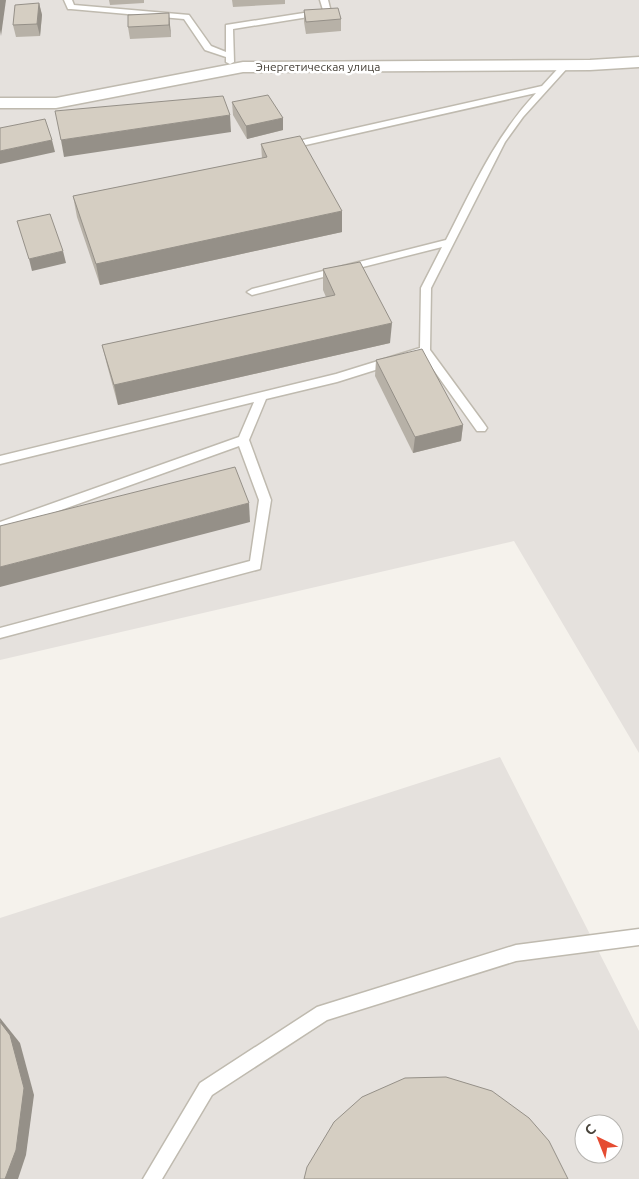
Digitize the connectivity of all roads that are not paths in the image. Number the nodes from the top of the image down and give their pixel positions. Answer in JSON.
{"nodes":[{"id":1,"x":68,"y":0,"type":"edge"},
{"id":2,"x":324,"y":0,"type":"edge"},
{"id":3,"x":639,"y":62,"type":"edge"},
{"id":4,"x":230,"y":63,"type":"junction"},
{"id":5,"x":566,"y":65,"type":"junction"},
{"id":6,"x":545,"y":88,"type":"junction"},
{"id":7,"x":0,"y":103,"type":"edge"},
{"id":8,"x":280,"y":148,"type":"edge"},
{"id":9,"x":450,"y":242,"type":"junction"},
{"id":10,"x":252,"y":292,"type":"dead end"},
{"id":11,"x":425,"y":350,"type":"junction"},
{"id":12,"x":262,"y":396,"type":"junction"},
{"id":13,"x":481,"y":428,"type":"dead end"},
{"id":14,"x":243,"y":440,"type":"junction"},
{"id":15,"x":0,"y":460,"type":"edge"},
{"id":16,"x":0,"y":527,"type":"edge"},
{"id":17,"x":0,"y":633,"type":"edge"},
{"id":18,"x":639,"y":937,"type":"edge"},
{"id":19,"x":152,"y":1179,"type":"edge"}],
"edges":[{"from":1,"to":4,"type":"lane"},
{"from":2,"to":4,"type":"lane"},
{"from":3,"to":5,"type":"street","name":"Энергетическая улица"},
{"from":4,"to":5,"type":"street","name":"Энергетическая улица"},
{"from":4,"to":7,"type":"street","name":"Энергетическая улица"},
{"from":5,"to":6,"type":"lane"},
{"from":6,"to":8,"type":"lane"},
{"from":6,"to":9,"type":"lane"},
{"from":9,"to":10,"type":"lane"},
{"from":9,"to":11,"type":"lane"},
{"from":11,"to":12,"type":"lane"},
{"from":11,"to":13,"type":"lane"},
{"from":12,"to":14,"type":"lane"},
{"from":12,"to":15,"type":"lane"},
{"from":14,"to":16,"type":"lane"},
{"from":14,"to":17,"type":"lane"},
{"from":18,"to":19,"type":"lane"}]}
